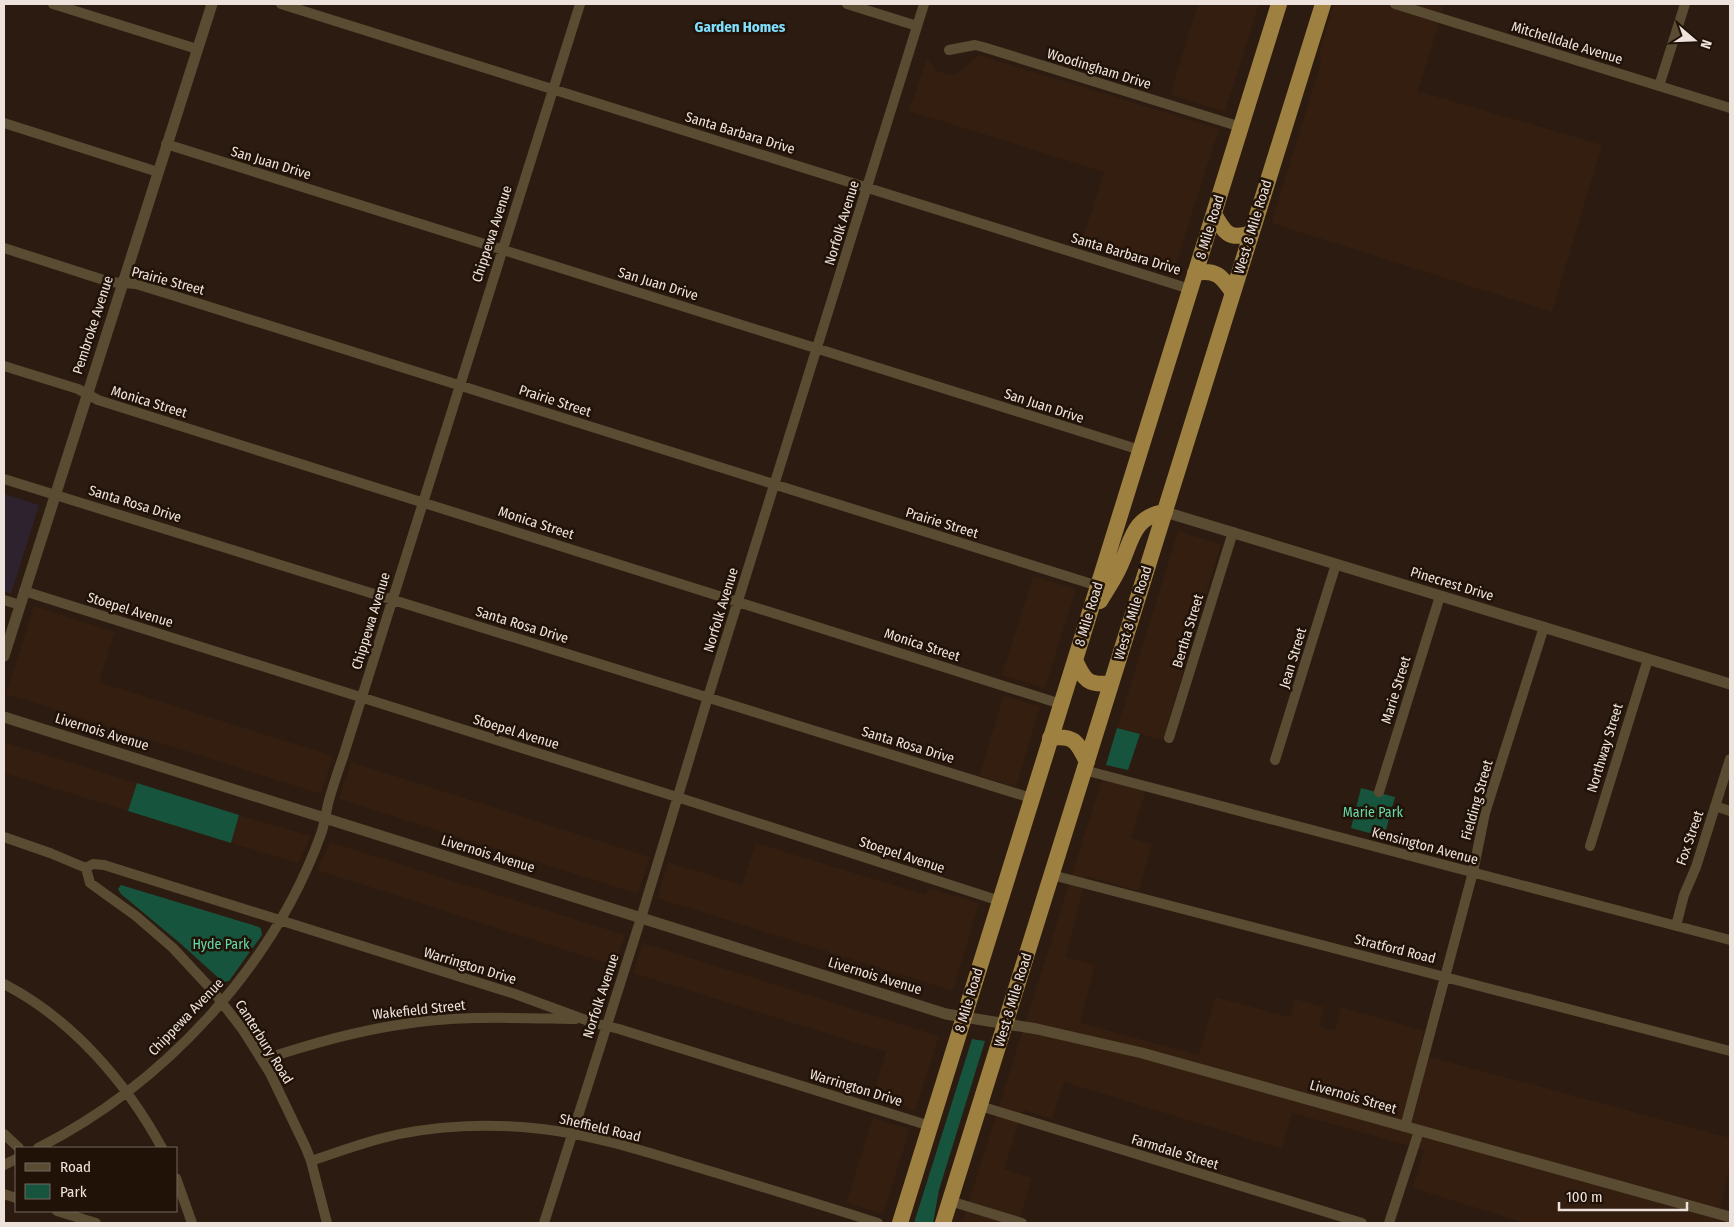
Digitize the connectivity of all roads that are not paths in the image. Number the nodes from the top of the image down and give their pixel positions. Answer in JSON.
{"nodes":[{"id":1,"x":53,"y":4,"type":"edge"},
{"id":2,"x":212,"y":4,"type":"edge"},
{"id":3,"x":282,"y":4,"type":"edge"},
{"id":4,"x":580,"y":4,"type":"edge"},
{"id":5,"x":846,"y":4,"type":"edge"},
{"id":6,"x":924,"y":4,"type":"edge"},
{"id":7,"x":1279,"y":4,"type":"edge"},
{"id":8,"x":1323,"y":4,"type":"edge"},
{"id":9,"x":1395,"y":4,"type":"edge"},
{"id":10,"x":1685,"y":4,"type":"edge"},
{"id":11,"x":917,"y":26,"type":"junction"},
{"id":12,"x":197,"y":49,"type":"junction"},
{"id":13,"x":949,"y":50,"type":"dead end"},
{"id":14,"x":1659,"y":86,"type":"junction"},
{"id":15,"x":553,"y":89,"type":"junction"},
{"id":16,"x":1730,"y":108,"type":"edge"},
{"id":17,"x":4,"y":123,"type":"edge"},
{"id":18,"x":1240,"y":128,"type":"junction"},
{"id":19,"x":166,"y":144,"type":"junction"},
{"id":20,"x":158,"y":172,"type":"junction"},
{"id":21,"x":867,"y":188,"type":"junction"},
{"id":22,"x":1214,"y":214,"type":"junction"},
{"id":23,"x":1251,"y":233,"type":"junction"},
{"id":24,"x":4,"y":248,"type":"edge"},
{"id":25,"x":501,"y":249,"type":"junction"},
{"id":26,"x":1193,"y":281,"type":"junction"},
{"id":27,"x":122,"y":283,"type":"junction"},
{"id":28,"x":1233,"y":293,"type":"junction"},
{"id":29,"x":816,"y":348,"type":"junction"},
{"id":30,"x":4,"y":366,"type":"edge"},
{"id":31,"x":459,"y":385,"type":"junction"},
{"id":32,"x":87,"y":394,"type":"junction"},
{"id":33,"x":1140,"y":450,"type":"junction"},
{"id":34,"x":4,"y":479,"type":"edge"},
{"id":35,"x":775,"y":484,"type":"junction"},
{"id":36,"x":54,"y":494,"type":"junction"},
{"id":37,"x":422,"y":501,"type":"junction"},
{"id":38,"x":1165,"y":512,"type":"junction"},
{"id":39,"x":1233,"y":532,"type":"junction"},
{"id":40,"x":1336,"y":564,"type":"junction"},
{"id":41,"x":1098,"y":586,"type":"junction"},
{"id":42,"x":24,"y":591,"type":"junction"},
{"id":43,"x":1440,"y":596,"type":"junction"},
{"id":44,"x":392,"y":599,"type":"junction"},
{"id":45,"x":4,"y":600,"type":"edge"},
{"id":46,"x":738,"y":601,"type":"junction"},
{"id":47,"x":20,"y":606,"type":"junction"},
{"id":48,"x":1086,"y":625,"type":"junction"},
{"id":49,"x":1544,"y":627,"type":"junction"},
{"id":50,"x":4,"y":656,"type":"edge"},
{"id":51,"x":1648,"y":659,"type":"junction"},
{"id":52,"x":1074,"y":660,"type":"junction"},
{"id":53,"x":1111,"y":683,"type":"junction"},
{"id":54,"x":1730,"y":684,"type":"edge"},
{"id":55,"x":708,"y":697,"type":"junction"},
{"id":56,"x":361,"y":698,"type":"junction"},
{"id":57,"x":1061,"y":704,"type":"junction"},
{"id":58,"x":4,"y":717,"type":"edge"},
{"id":59,"x":1050,"y":738,"type":"junction"},
{"id":60,"x":1169,"y":738,"type":"dead end"},
{"id":61,"x":1730,"y":759,"type":"edge"},
{"id":62,"x":1275,"y":760,"type":"dead end"},
{"id":63,"x":1085,"y":766,"type":"junction"},
{"id":64,"x":1379,"y":792,"type":"dead end"},
{"id":65,"x":677,"y":797,"type":"junction"},
{"id":66,"x":1031,"y":798,"type":"junction"},
{"id":67,"x":1715,"y":806,"type":"junction"},
{"id":68,"x":1730,"y":811,"type":"edge"},
{"id":69,"x":326,"y":818,"type":"junction"},
{"id":70,"x":4,"y":838,"type":"edge"},
{"id":71,"x":1590,"y":846,"type":"dead end"},
{"id":72,"x":86,"y":868,"type":"junction"},
{"id":73,"x":1473,"y":872,"type":"junction"},
{"id":74,"x":1052,"y":875,"type":"junction"},
{"id":75,"x":1000,"y":901,"type":"junction"},
{"id":76,"x":641,"y":918,"type":"junction"},
{"id":77,"x":280,"y":921,"type":"junction"},
{"id":78,"x":1676,"y":926,"type":"junction"},
{"id":79,"x":1730,"y":940,"type":"edge"},
{"id":80,"x":1444,"y":976,"type":"junction"},
{"id":81,"x":4,"y":984,"type":"edge"},
{"id":82,"x":222,"y":1001,"type":"junction"},
{"id":83,"x":964,"y":1017,"type":"junction"},
{"id":84,"x":584,"y":1019,"type":"junction"},
{"id":85,"x":1006,"y":1023,"type":"junction"},
{"id":86,"x":606,"y":1026,"type":"junction"},
{"id":87,"x":1730,"y":1051,"type":"edge"},
{"id":88,"x":262,"y":1060,"type":"junction"},
{"id":89,"x":126,"y":1092,"type":"junction"},
{"id":90,"x":980,"y":1106,"type":"junction"},
{"id":91,"x":930,"y":1126,"type":"junction"},
{"id":92,"x":1405,"y":1127,"type":"junction"},
{"id":93,"x":1419,"y":1131,"type":"junction"},
{"id":94,"x":572,"y":1133,"type":"junction"},
{"id":95,"x":4,"y":1134,"type":"edge"},
{"id":96,"x":18,"y":1147,"type":"edge"},
{"id":97,"x":40,"y":1147,"type":"edge"},
{"id":98,"x":161,"y":1147,"type":"edge"},
{"id":99,"x":311,"y":1161,"type":"junction"},
{"id":100,"x":178,"y":1184,"type":"edge"},
{"id":101,"x":950,"y":1201,"type":"junction"},
{"id":102,"x":60,"y":1212,"type":"edge"},
{"id":103,"x":1730,"y":1218,"type":"edge"},
{"id":104,"x":96,"y":1223,"type":"edge"},
{"id":105,"x":192,"y":1223,"type":"edge"},
{"id":106,"x":326,"y":1223,"type":"edge"},
{"id":107,"x":544,"y":1223,"type":"edge"},
{"id":108,"x":878,"y":1223,"type":"edge"},
{"id":109,"x":900,"y":1223,"type":"edge"},
{"id":110,"x":943,"y":1223,"type":"edge"},
{"id":111,"x":1022,"y":1223,"type":"edge"},
{"id":112,"x":1362,"y":1223,"type":"edge"},
{"id":113,"x":1389,"y":1223,"type":"edge"}],
"edges":[{"from":1,"to":12,"type":"street"},
{"from":2,"to":12,"type":"street","name":"Pembroke Avenue"},
{"from":3,"to":15,"type":"street","name":"Santa Barbara Drive"},
{"from":4,"to":15,"type":"street","name":"Chippewa Avenue"},
{"from":5,"to":11,"type":"street"},
{"from":6,"to":11,"type":"street","name":"Norfolk Avenue"},
{"from":7,"to":18,"type":"highway","name":"8 Mile Road"},
{"from":8,"to":23,"type":"highway","name":"West 8 Mile Road"},
{"from":9,"to":14,"type":"street","name":"Mitchelldale Avenue"},
{"from":10,"to":14,"type":"street"},
{"from":11,"to":21,"type":"street","name":"Norfolk Avenue"},
{"from":12,"to":19,"type":"street","name":"Pembroke Avenue"},
{"from":13,"to":18,"type":"street","name":"Woodingham Drive"},
{"from":14,"to":16,"type":"street","name":"Mitchelldale Avenue"},
{"from":15,"to":21,"type":"street","name":"Santa Barbara Drive"},
{"from":15,"to":25,"type":"street","name":"Chippewa Avenue"},
{"from":17,"to":20,"type":"street"},
{"from":18,"to":22,"type":"highway","name":"8 Mile Road"},
{"from":19,"to":20,"type":"street","name":"Pembroke Avenue"},
{"from":19,"to":25,"type":"street","name":"San Juan Drive"},
{"from":20,"to":27,"type":"street","name":"Pembroke Avenue"},
{"from":21,"to":26,"type":"street","name":"Santa Barbara Drive"},
{"from":21,"to":29,"type":"street","name":"Norfolk Avenue"},
{"from":22,"to":23,"type":"highway"},
{"from":22,"to":26,"type":"highway","name":"8 Mile Road"},
{"from":23,"to":28,"type":"highway","name":"West 8 Mile Road"},
{"from":24,"to":27,"type":"street","name":"Prairie Street"},
{"from":25,"to":29,"type":"street","name":"San Juan Drive"},
{"from":25,"to":31,"type":"street","name":"Chippewa Avenue"},
{"from":26,"to":28,"type":"highway"},
{"from":26,"to":33,"type":"highway","name":"8 Mile Road"},
{"from":27,"to":31,"type":"street","name":"Prairie Street"},
{"from":27,"to":32,"type":"street","name":"Pembroke Avenue"},
{"from":28,"to":38,"type":"highway","name":"West 8 Mile Road"},
{"from":29,"to":33,"type":"street","name":"San Juan Drive"},
{"from":29,"to":35,"type":"street","name":"Norfolk Avenue"},
{"from":30,"to":32,"type":"street","name":"Monica Street"},
{"from":31,"to":35,"type":"street","name":"Prairie Street"},
{"from":31,"to":37,"type":"street","name":"Chippewa Avenue"},
{"from":32,"to":36,"type":"street","name":"Pembroke Avenue"},
{"from":32,"to":37,"type":"street","name":"Monica Street"},
{"from":33,"to":41,"type":"highway","name":"8 Mile Road"},
{"from":34,"to":36,"type":"street","name":"Santa Rosa Drive"},
{"from":35,"to":41,"type":"street","name":"Prairie Street"},
{"from":35,"to":46,"type":"street","name":"Norfolk Avenue"},
{"from":36,"to":42,"type":"street","name":"Pembroke Avenue"},
{"from":36,"to":44,"type":"street","name":"Santa Rosa Drive"},
{"from":37,"to":44,"type":"street","name":"Chippewa Avenue"},
{"from":37,"to":46,"type":"street","name":"Monica Street"},
{"from":38,"to":39,"type":"street","name":"Pinecrest Drive"},
{"from":38,"to":48,"type":"highway"},
{"from":38,"to":53,"type":"highway","name":"West 8 Mile Road"},
{"from":39,"to":40,"type":"street","name":"Pinecrest Drive"},
{"from":39,"to":60,"type":"street","name":"Bertha Street"},
{"from":40,"to":43,"type":"street","name":"Pinecrest Drive"},
{"from":40,"to":62,"type":"street","name":"Jean Street"},
{"from":41,"to":48,"type":"highway","name":"8 Mile Road"},
{"from":42,"to":47,"type":"street","name":"Pembroke Avenue"},
{"from":42,"to":56,"type":"street","name":"Stoepel Avenue"},
{"from":43,"to":49,"type":"street","name":"Pinecrest Drive"},
{"from":43,"to":64,"type":"street","name":"Marie Street"},
{"from":44,"to":55,"type":"street","name":"Santa Rosa Drive"},
{"from":44,"to":56,"type":"street","name":"Chippewa Avenue"},
{"from":45,"to":47,"type":"street"},
{"from":46,"to":55,"type":"street","name":"Norfolk Avenue"},
{"from":46,"to":57,"type":"street","name":"Monica Street"},
{"from":47,"to":50,"type":"street","name":"Pembroke Avenue"},
{"from":48,"to":52,"type":"highway","name":"8 Mile Road"},
{"from":49,"to":51,"type":"street","name":"Pinecrest Drive"},
{"from":49,"to":73,"type":"street","name":"Fielding Street"},
{"from":51,"to":54,"type":"street","name":"Pinecrest Drive"},
{"from":51,"to":71,"type":"street","name":"Northway Street"},
{"from":52,"to":53,"type":"highway"},
{"from":52,"to":57,"type":"highway","name":"8 Mile Road"},
{"from":53,"to":63,"type":"highway","name":"West 8 Mile Road"},
{"from":55,"to":65,"type":"street","name":"Norfolk Avenue"},
{"from":55,"to":66,"type":"street","name":"Santa Rosa Drive"},
{"from":56,"to":65,"type":"street","name":"Stoepel Avenue"},
{"from":56,"to":69,"type":"street","name":"Chippewa Avenue"},
{"from":57,"to":59,"type":"highway","name":"8 Mile Road"},
{"from":58,"to":69,"type":"street","name":"Livernois Avenue"},
{"from":59,"to":63,"type":"highway"},
{"from":59,"to":66,"type":"highway","name":"8 Mile Road"},
{"from":61,"to":67,"type":"street","name":"Fox Street"},
{"from":63,"to":73,"type":"street","name":"Kensington Avenue"},
{"from":63,"to":74,"type":"highway","name":"West 8 Mile Road"},
{"from":65,"to":75,"type":"street","name":"Stoepel Avenue"},
{"from":65,"to":76,"type":"street","name":"Norfolk Avenue"},
{"from":66,"to":75,"type":"highway","name":"8 Mile Road"},
{"from":67,"to":68,"type":"street"},
{"from":67,"to":78,"type":"street","name":"Fox Street"},
{"from":69,"to":76,"type":"street","name":"Livernois Avenue"},
{"from":69,"to":77,"type":"street","name":"Chippewa Avenue"},
{"from":70,"to":72,"type":"street","name":"Warrington Drive"},
{"from":72,"to":77,"type":"street","name":"Warrington Drive"},
{"from":72,"to":82,"type":"street","name":"Canterbury Road"},
{"from":73,"to":78,"type":"street","name":"Kensington Avenue"},
{"from":73,"to":80,"type":"street","name":"Fielding Street"},
{"from":74,"to":80,"type":"street","name":"Stratford Road"},
{"from":74,"to":85,"type":"highway","name":"West 8 Mile Road"},
{"from":75,"to":83,"type":"highway","name":"8 Mile Road"},
{"from":76,"to":83,"type":"street","name":"Livernois Avenue"},
{"from":76,"to":86,"type":"street","name":"Norfolk Avenue"},
{"from":77,"to":82,"type":"street","name":"Chippewa Avenue"},
{"from":77,"to":84,"type":"street","name":"Warrington Drive"},
{"from":78,"to":79,"type":"street","name":"Kensington Avenue"},
{"from":80,"to":87,"type":"street","name":"Stratford Road"},
{"from":80,"to":92,"type":"street","name":"Fielding Street"},
{"from":81,"to":89,"type":"street"},
{"from":82,"to":88,"type":"street","name":"Canterbury Road"},
{"from":82,"to":89,"type":"street","name":"Chippewa Avenue"},
{"from":83,"to":85,"type":"street","name":"Livernois Street"},
{"from":83,"to":91,"type":"highway","name":"8 Mile Road"},
{"from":84,"to":86,"type":"street","name":"Warrington Drive"},
{"from":84,"to":88,"type":"street","name":"Wakefield Street"},
{"from":85,"to":90,"type":"highway","name":"West 8 Mile Road"},
{"from":85,"to":92,"type":"street","name":"Livernois Street"},
{"from":86,"to":91,"type":"street","name":"Warrington Drive"},
{"from":86,"to":94,"type":"street","name":"Norfolk Avenue"},
{"from":88,"to":99,"type":"street","name":"Canterbury Road"},
{"from":89,"to":97,"type":"street","name":"Chippewa Avenue"},
{"from":89,"to":98,"type":"street"},
{"from":90,"to":101,"type":"highway","name":"West 8 Mile Road"},
{"from":90,"to":112,"type":"street","name":"Farmdale Street"},
{"from":91,"to":109,"type":"highway","name":"8 Mile Road"},
{"from":92,"to":93,"type":"street","name":"Livernois Street"},
{"from":93,"to":103,"type":"street","name":"Livernois Street"},
{"from":93,"to":113,"type":"street"},
{"from":94,"to":99,"type":"street","name":"Sheffield Road"},
{"from":94,"to":107,"type":"street","name":"Norfolk Avenue"},
{"from":94,"to":108,"type":"street","name":"Sheffield Road"},
{"from":95,"to":96,"type":"street"},
{"from":99,"to":106,"type":"street","name":"Canterbury Road"},
{"from":100,"to":105,"type":"street"},
{"from":101,"to":110,"type":"highway","name":"West 8 Mile Road"},
{"from":101,"to":111,"type":"street"},
{"from":102,"to":104,"type":"street"}]}
